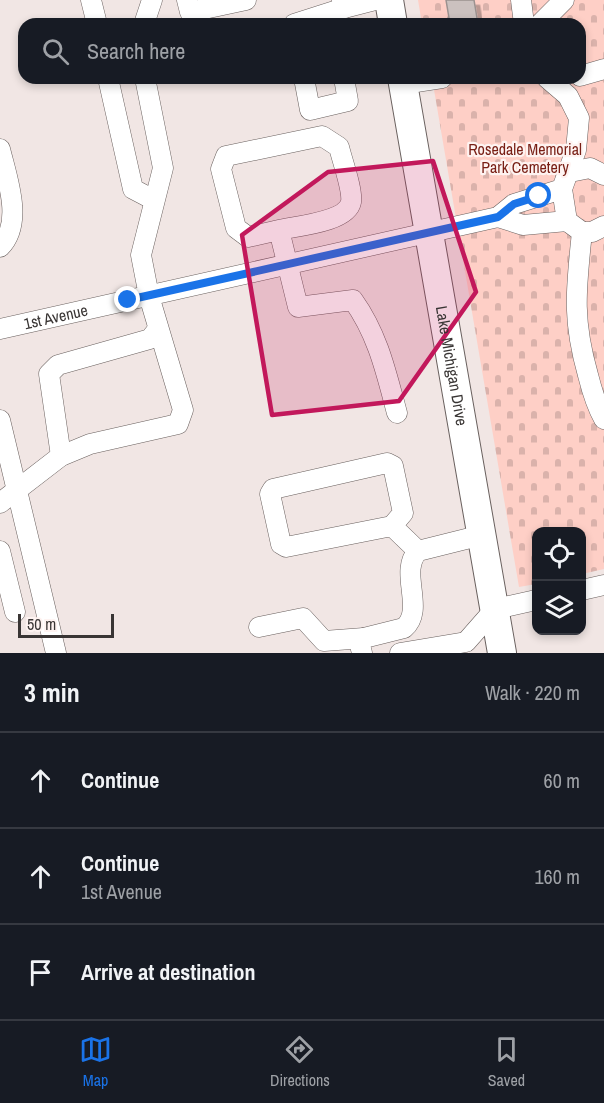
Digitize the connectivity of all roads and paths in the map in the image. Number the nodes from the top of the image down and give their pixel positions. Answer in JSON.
{"nodes":[{"id":1,"x":91,"y":0,"type":"edge"},
{"id":2,"x":152,"y":0,"type":"edge"},
{"id":3,"x":187,"y":0,"type":"edge"},
{"id":4,"x":246,"y":0,"type":"edge"},
{"id":5,"x":375,"y":0,"type":"edge"},
{"id":6,"x":389,"y":0,"type":"edge"},
{"id":7,"x":521,"y":0,"type":"edge"},
{"id":8,"x":564,"y":0,"type":"edge"},
{"id":9,"x":338,"y":11,"type":"edge"},
{"id":10,"x":96,"y":18,"type":"edge"},
{"id":11,"x":146,"y":18,"type":"edge"},
{"id":12,"x":314,"y":18,"type":"edge"},
{"id":13,"x":392,"y":18,"type":"edge"},
{"id":14,"x":523,"y":18,"type":"edge"},
{"id":15,"x":546,"y":18,"type":"edge"},
{"id":16,"x":604,"y":69,"type":"edge"},
{"id":17,"x":586,"y":74,"type":"edge"},
{"id":18,"x":109,"y":84,"type":"edge"},
{"id":19,"x":146,"y":84,"type":"edge"},
{"id":20,"x":305,"y":84,"type":"edge"},
{"id":21,"x":345,"y":84,"type":"edge"},
{"id":22,"x":403,"y":84,"type":"edge"},
{"id":23,"x":554,"y":84,"type":"edge"},
{"id":24,"x":0,"y":149,"type":"edge"},
{"id":25,"x":604,"y":175,"type":"edge"},
{"id":26,"x":566,"y":181,"type":"junction"},
{"id":27,"x":154,"y":200,"type":"junction"},
{"id":28,"x":498,"y":217,"type":"junction"},
{"id":29,"x":574,"y":226,"type":"junction"},
{"id":30,"x":604,"y":226,"type":"edge"},
{"id":31,"x":279,"y":230,"type":"junction"},
{"id":32,"x":428,"y":232,"type":"junction"},
{"id":33,"x":0,"y":247,"type":"edge"},
{"id":34,"x":286,"y":264,"type":"junction"},
{"id":35,"x":149,"y":296,"type":"junction"},
{"id":36,"x":0,"y":329,"type":"edge"},
{"id":37,"x":158,"y":329,"type":"junction"},
{"id":38,"x":397,"y":413,"type":"dead end"},
{"id":39,"x":604,"y":419,"type":"edge"},
{"id":40,"x":0,"y":420,"type":"edge"},
{"id":41,"x":61,"y":456,"type":"junction"},
{"id":42,"x":9,"y":488,"type":"edge"},
{"id":43,"x":0,"y":503,"type":"edge"},
{"id":44,"x":392,"y":526,"type":"junction"},
{"id":45,"x":482,"y":535,"type":"junction"},
{"id":46,"x":0,"y":551,"type":"edge"},
{"id":47,"x":418,"y":551,"type":"junction"},
{"id":48,"x":604,"y":585,"type":"edge"},
{"id":49,"x":586,"y":589,"type":"edge"},
{"id":50,"x":532,"y":601,"type":"edge"},
{"id":51,"x":495,"y":609,"type":"junction"},
{"id":52,"x":15,"y":612,"type":"dead end"},
{"id":53,"x":259,"y":627,"type":"dead end"},
{"id":54,"x":363,"y":645,"type":"edge"},
{"id":55,"x":56,"y":653,"type":"edge"},
{"id":56,"x":400,"y":653,"type":"edge"},
{"id":57,"x":502,"y":653,"type":"edge"}],
"edges":[{"from":1,"to":10,"type":"street"},
{"from":2,"to":11,"type":"street"},
{"from":3,"to":4,"type":"street"},
{"from":5,"to":9,"type":"street"},
{"from":6,"to":13,"type":"highway"},
{"from":7,"to":14,"type":"street"},
{"from":8,"to":15,"type":"street"},
{"from":9,"to":12,"type":"street"},
{"from":16,"to":17,"type":"street"},
{"from":18,"to":27,"type":"street"},
{"from":19,"to":27,"type":"street"},
{"from":20,"to":21,"type":"street"},
{"from":22,"to":32,"type":"highway","name":"Lake Michigan Drive"},
{"from":23,"to":26,"type":"street"},
{"from":24,"to":33,"type":"street"},
{"from":25,"to":26,"type":"street"},
{"from":26,"to":28,"type":"street"},
{"from":26,"to":29,"type":"street"},
{"from":27,"to":35,"type":"street"},
{"from":28,"to":29,"type":"street"},
{"from":28,"to":32,"type":"street","name":"1st Avenue"},
{"from":29,"to":30,"type":"street"},
{"from":29,"to":39,"type":"street"},
{"from":31,"to":31,"type":"street"},
{"from":31,"to":34,"type":"street"},
{"from":32,"to":34,"type":"street","name":"1st Avenue"},
{"from":32,"to":45,"type":"highway","name":"Lake Michigan Drive"},
{"from":34,"to":35,"type":"street","name":"1st Avenue"},
{"from":34,"to":38,"type":"street"},
{"from":35,"to":36,"type":"street","name":"1st Avenue"},
{"from":35,"to":37,"type":"street"},
{"from":37,"to":41,"type":"street"},
{"from":37,"to":41,"type":"street"},
{"from":40,"to":42,"type":"street"},
{"from":41,"to":42,"type":"street"},
{"from":42,"to":43,"type":"street"},
{"from":42,"to":55,"type":"street"},
{"from":44,"to":44,"type":"street"},
{"from":44,"to":47,"type":"street"},
{"from":45,"to":47,"type":"street"},
{"from":45,"to":51,"type":"highway","name":"Lake Michigan Drive"},
{"from":46,"to":52,"type":"street"},
{"from":47,"to":54,"type":"street"},
{"from":48,"to":49,"type":"street"},
{"from":50,"to":51,"type":"street"},
{"from":51,"to":56,"type":"street"},
{"from":51,"to":57,"type":"highway","name":"Lake Michigan Drive"},
{"from":53,"to":54,"type":"street"}]}
